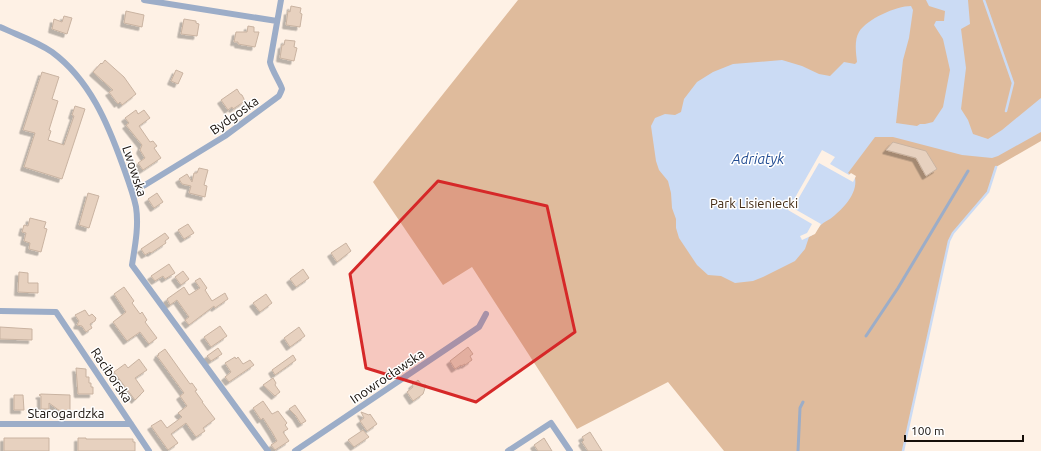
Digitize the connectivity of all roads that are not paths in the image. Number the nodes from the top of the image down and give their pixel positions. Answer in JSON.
{"nodes":[{"id":1,"x":144,"y":0,"type":"edge"},
{"id":2,"x":281,"y":0,"type":"edge"},
{"id":3,"x":277,"y":21,"type":"junction"},
{"id":4,"x":0,"y":27,"type":"edge"},
{"id":5,"x":968,"y":171,"type":"dead end"},
{"id":6,"x":132,"y":191,"type":"junction"},
{"id":7,"x":0,"y":311,"type":"edge"},
{"id":8,"x":486,"y":314,"type":"dead end"},
{"id":9,"x":866,"y":336,"type":"dead end"},
{"id":10,"x":803,"y":402,"type":"dead end"},
{"id":11,"x":0,"y":424,"type":"edge"},
{"id":12,"x":131,"y":424,"type":"junction"},
{"id":13,"x":802,"y":437,"type":"dead end"},
{"id":14,"x":799,"y":443,"type":"junction"},
{"id":15,"x":149,"y":451,"type":"edge"},
{"id":16,"x":268,"y":451,"type":"edge"},
{"id":17,"x":295,"y":451,"type":"edge"},
{"id":18,"x":508,"y":451,"type":"edge"},
{"id":19,"x":570,"y":451,"type":"edge"},
{"id":20,"x":798,"y":451,"type":"edge"}],
"edges":[{"from":1,"to":3,"type":"street"},
{"from":2,"to":3,"type":"street","name":"Bydgoska"},
{"from":3,"to":6,"type":"street","name":"Bydgoska"},
{"from":4,"to":6,"type":"street","name":"Lwowska"},
{"from":5,"to":9,"type":"lane"},
{"from":6,"to":16,"type":"street","name":"Lwowska"},
{"from":7,"to":12,"type":"street","name":"Raciborska"},
{"from":8,"to":17,"type":"street","name":"Inowrocławska"},
{"from":10,"to":14,"type":"lane"},
{"from":11,"to":12,"type":"street","name":"Starogardzka"},
{"from":12,"to":15,"type":"street","name":"Raciborska"},
{"from":13,"to":14,"type":"lane"},
{"from":14,"to":20,"type":"lane"},
{"from":18,"to":19,"type":"street"}]}
